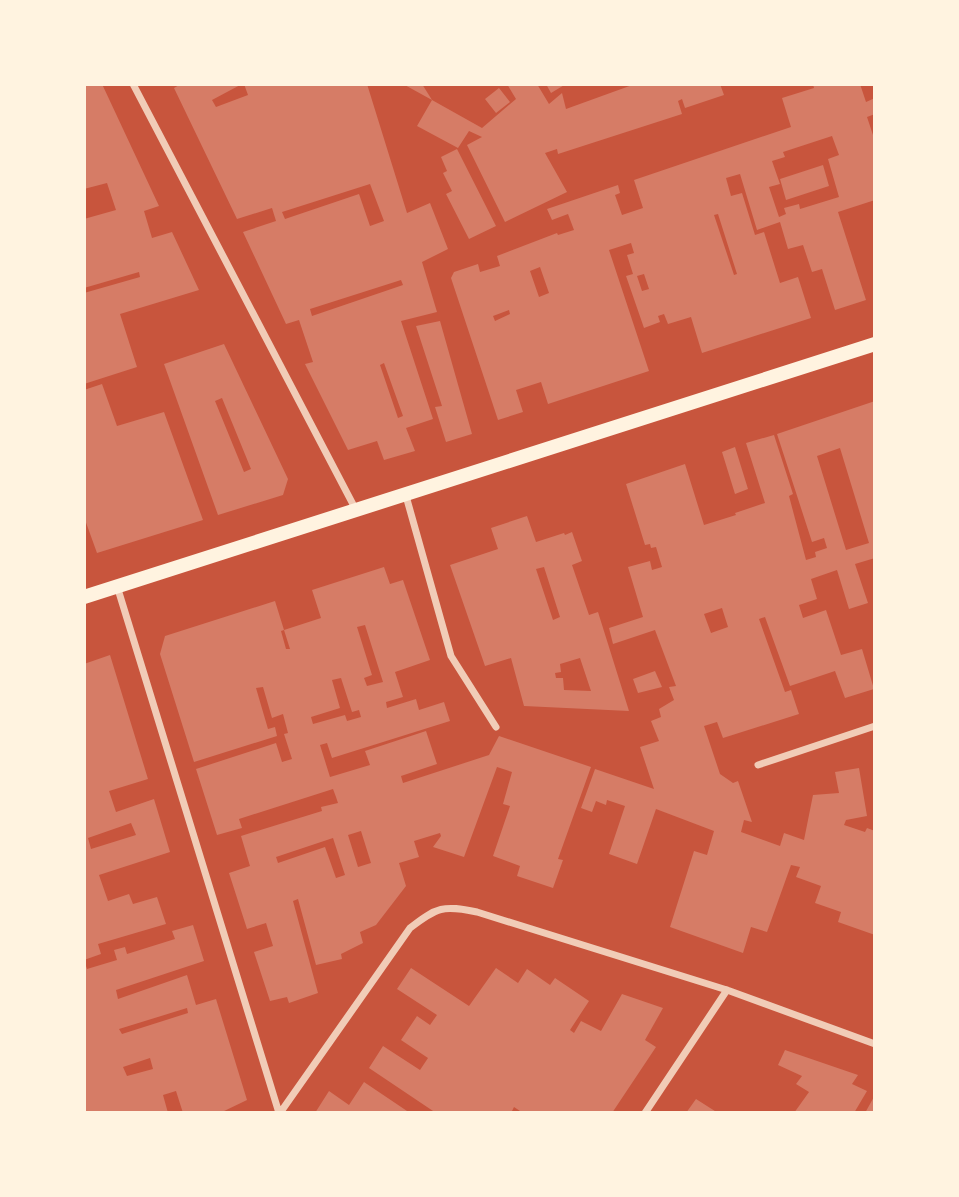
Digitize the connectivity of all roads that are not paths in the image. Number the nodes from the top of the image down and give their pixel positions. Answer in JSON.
{"nodes":[{"id":1,"x":133,"y":84,"type":"edge"},
{"id":2,"x":875,"y":345,"type":"edge"},
{"id":3,"x":406,"y":496,"type":"junction"},
{"id":4,"x":356,"y":511,"type":"junction"},
{"id":5,"x":117,"y":586,"type":"junction"},
{"id":6,"x":86,"y":595,"type":"edge"},
{"id":7,"x":875,"y":726,"type":"edge"},
{"id":8,"x":496,"y":727,"type":"dead end"},
{"id":9,"x":758,"y":765,"type":"dead end"},
{"id":10,"x":727,"y":990,"type":"junction"},
{"id":11,"x":875,"y":1044,"type":"edge"},
{"id":12,"x":280,"y":1113,"type":"edge"},
{"id":13,"x":645,"y":1113,"type":"edge"}],
"edges":[{"from":1,"to":4,"type":"street"},
{"from":2,"to":3,"type":"main road"},
{"from":3,"to":4,"type":"main road"},
{"from":3,"to":8,"type":"street"},
{"from":4,"to":5,"type":"main road"},
{"from":5,"to":6,"type":"main road"},
{"from":5,"to":12,"type":"street"},
{"from":7,"to":9,"type":"street"},
{"from":10,"to":11,"type":"street"},
{"from":10,"to":12,"type":"street"},
{"from":10,"to":13,"type":"street"}]}
